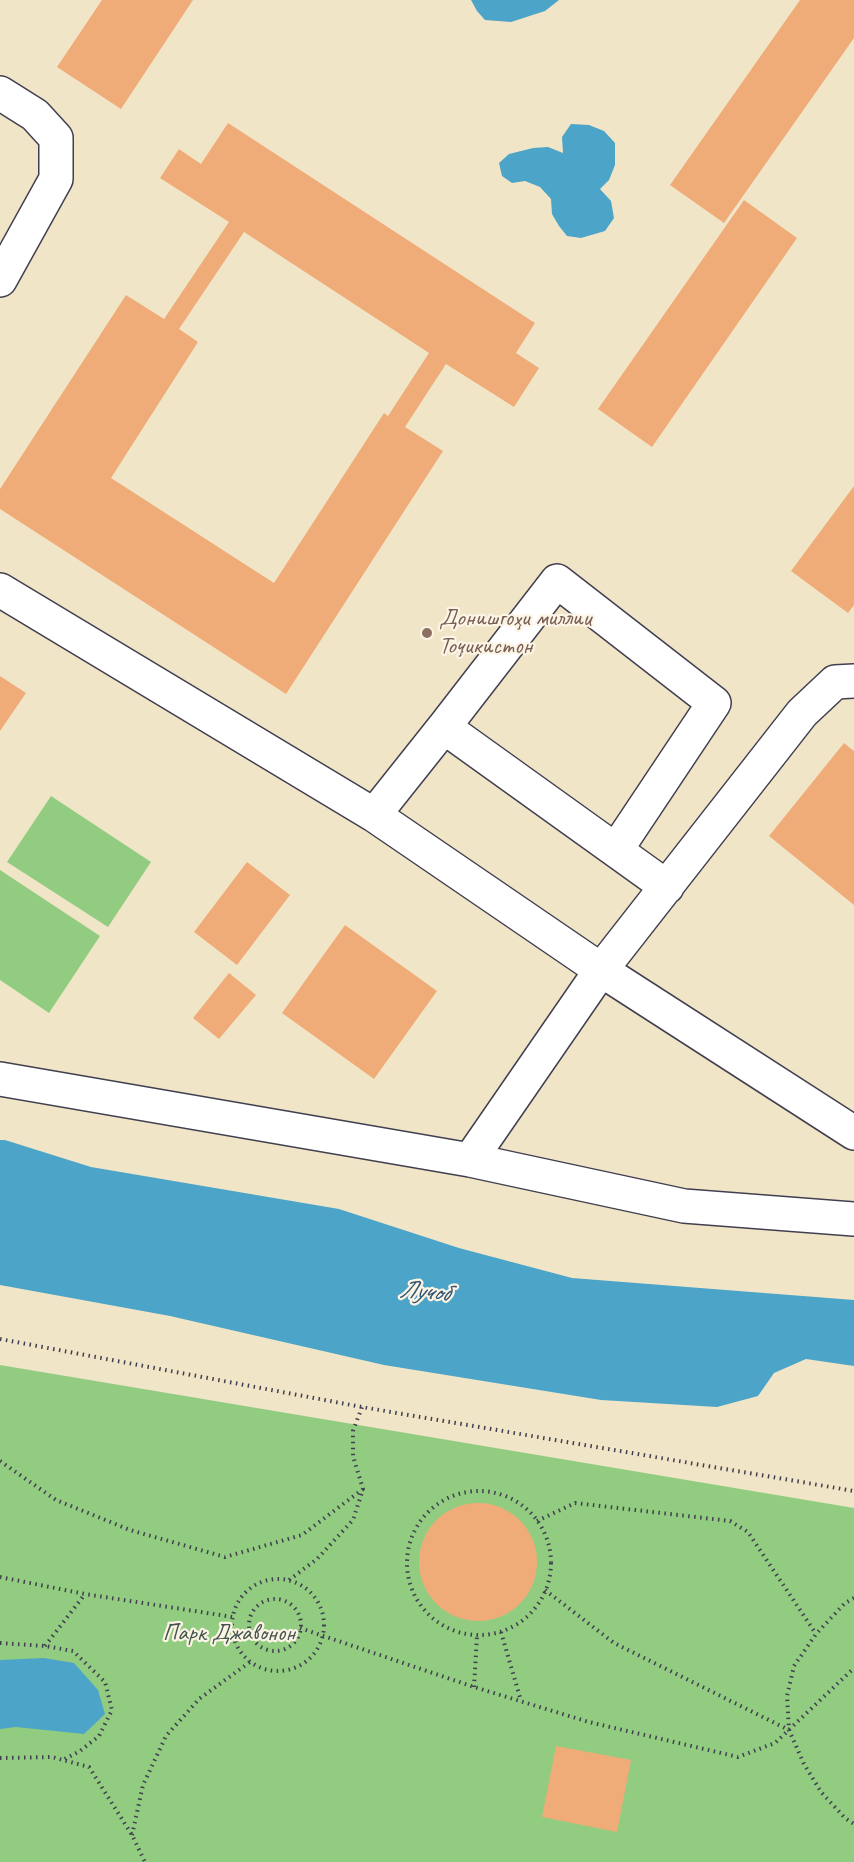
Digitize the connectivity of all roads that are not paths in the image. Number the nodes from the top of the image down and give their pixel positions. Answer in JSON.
{"nodes":[{"id":1,"x":0,"y":93,"type":"edge"},
{"id":2,"x":0,"y":280,"type":"edge"},
{"id":3,"x":0,"y":590,"type":"edge"},
{"id":4,"x":854,"y":681,"type":"edge"},
{"id":5,"x":444,"y":727,"type":"junction"},
{"id":6,"x":374,"y":815,"type":"junction"},
{"id":7,"x":616,"y":850,"type":"junction"},
{"id":8,"x":667,"y":887,"type":"junction"},
{"id":9,"x":601,"y":970,"type":"junction"},
{"id":10,"x":0,"y":1079,"type":"edge"},
{"id":11,"x":854,"y":1133,"type":"edge"},
{"id":12,"x":470,"y":1160,"type":"junction"},
{"id":13,"x":854,"y":1219,"type":"edge"}],
"edges":[{"from":1,"to":2,"type":"lane"},
{"from":3,"to":6,"type":"lane"},
{"from":4,"to":8,"type":"lane"},
{"from":5,"to":6,"type":"lane"},
{"from":5,"to":7,"type":"lane"},
{"from":5,"to":7,"type":"lane"},
{"from":6,"to":9,"type":"lane"},
{"from":7,"to":8,"type":"lane"},
{"from":8,"to":9,"type":"lane"},
{"from":9,"to":11,"type":"lane"},
{"from":9,"to":12,"type":"lane"},
{"from":10,"to":12,"type":"lane"},
{"from":12,"to":13,"type":"lane"}]}
